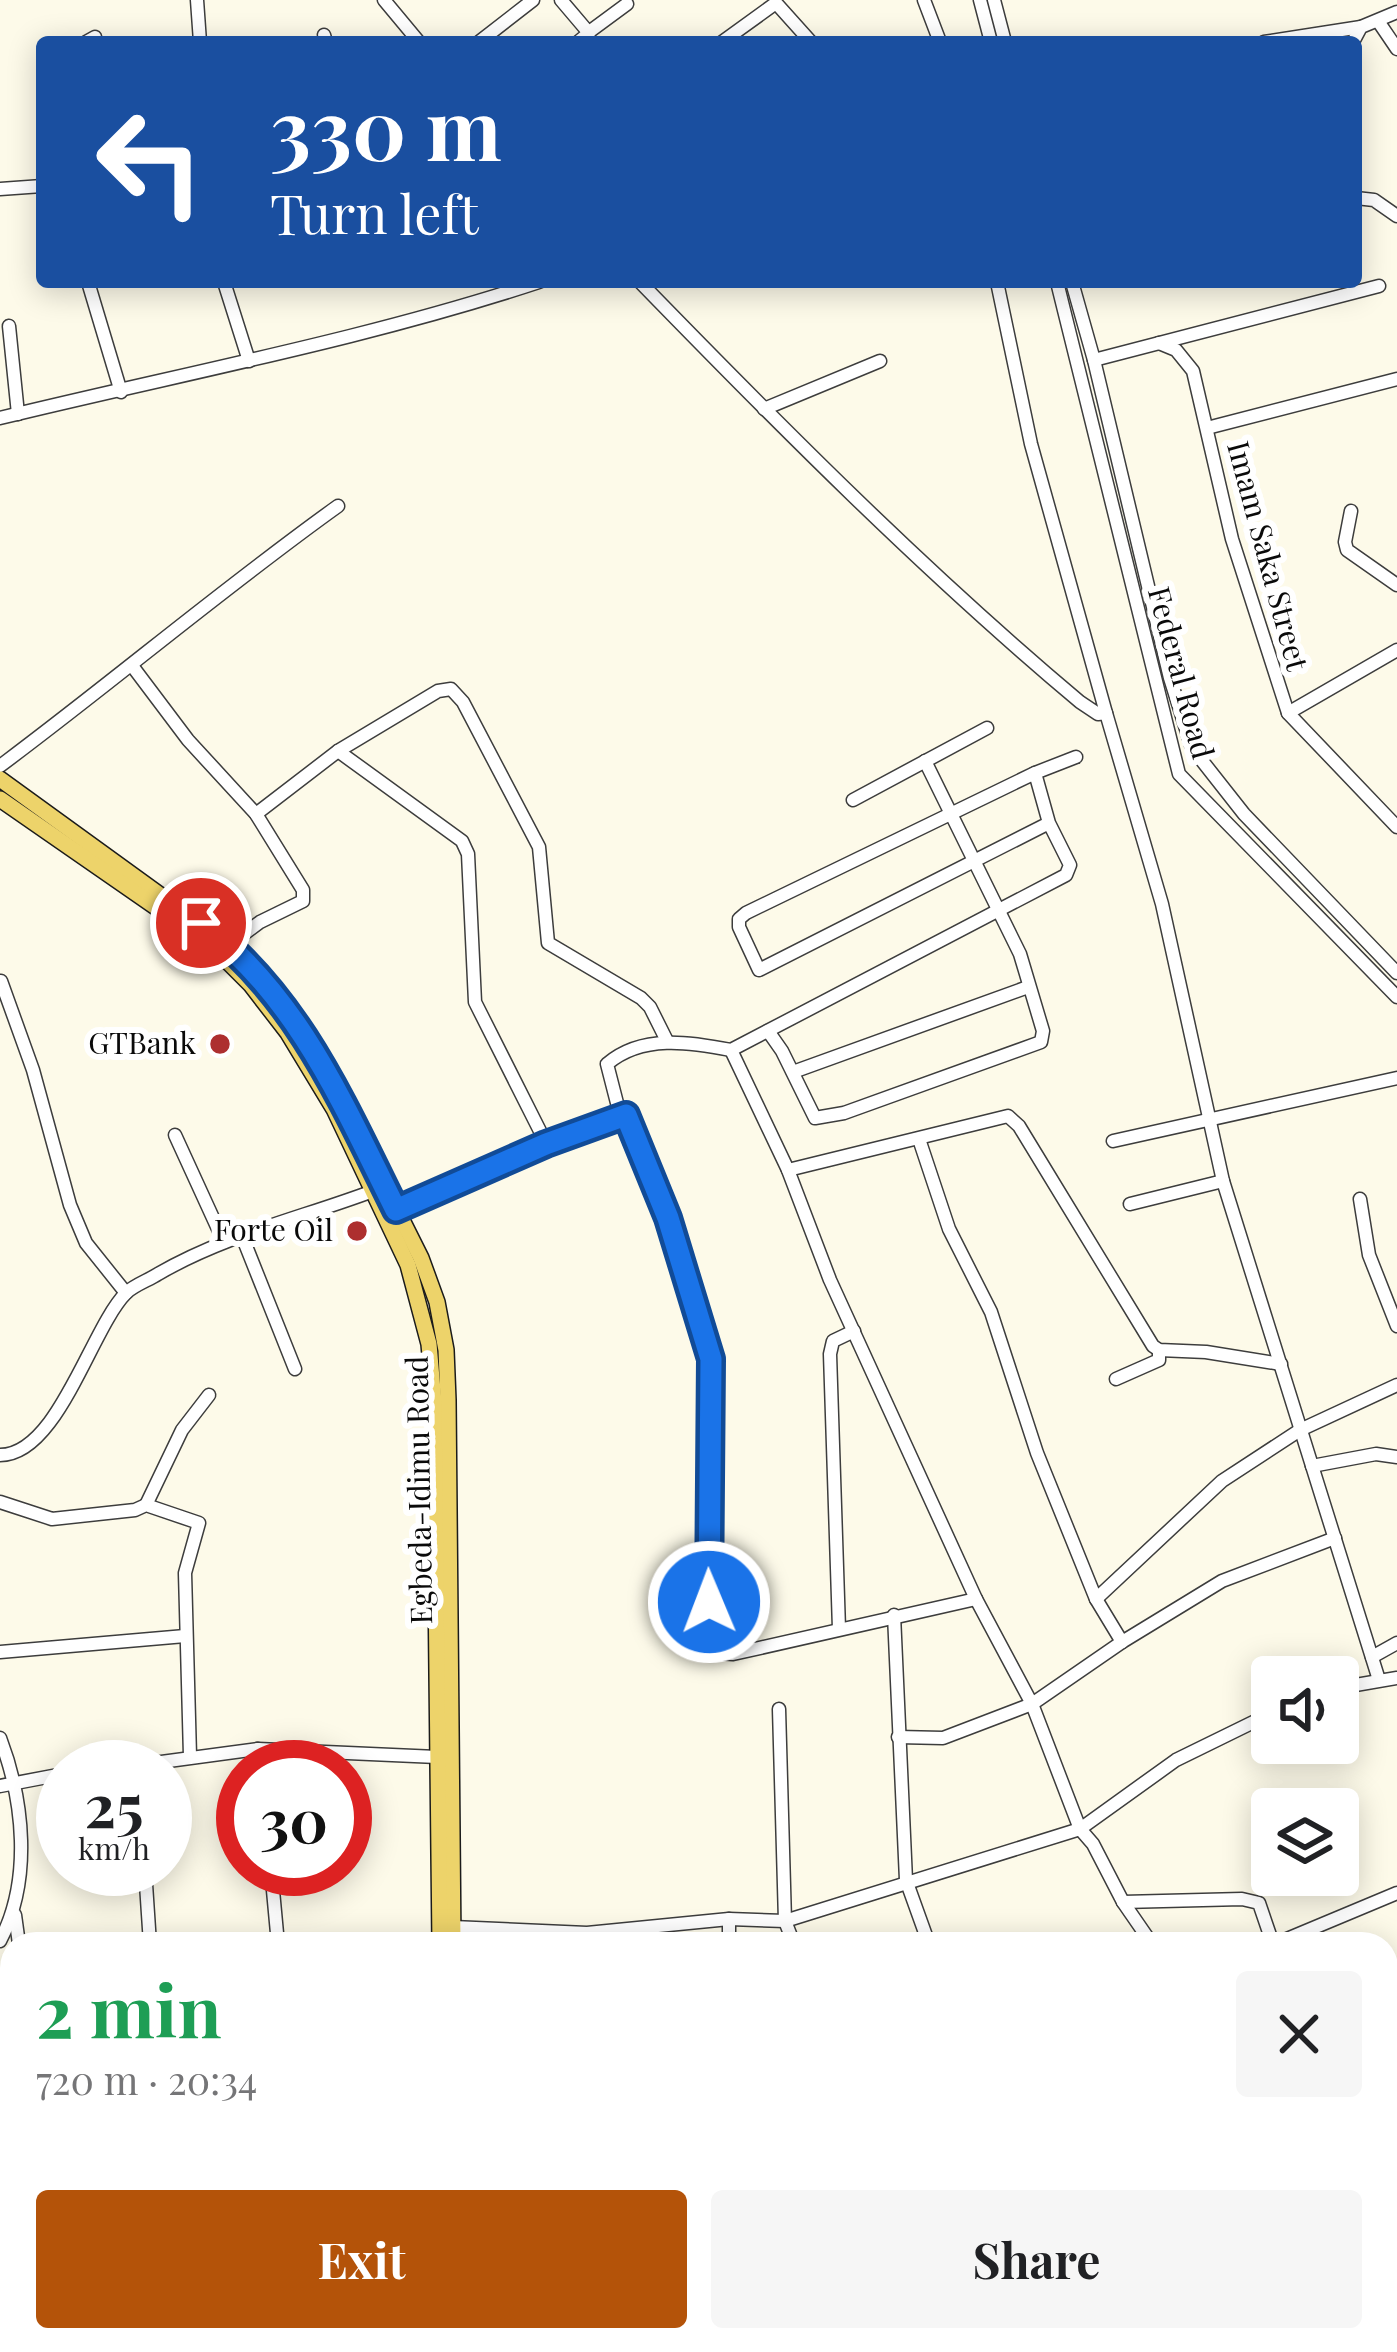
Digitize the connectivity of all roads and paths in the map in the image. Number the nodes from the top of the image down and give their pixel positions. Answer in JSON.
{"nodes":[{"id":1,"x":197,"y":0,"type":"edge"},
{"id":2,"x":384,"y":0,"type":"edge"},
{"id":3,"x":533,"y":0,"type":"edge"},
{"id":4,"x":561,"y":0,"type":"edge"},
{"id":5,"x":924,"y":0,"type":"edge"},
{"id":6,"x":980,"y":0,"type":"edge"},
{"id":7,"x":994,"y":0,"type":"edge"},
{"id":8,"x":778,"y":1,"type":"edge"},
{"id":9,"x":627,"y":4,"type":"dead end"},
{"id":10,"x":1397,"y":12,"type":"edge"},
{"id":11,"x":1378,"y":21,"type":"junction"},
{"id":12,"x":1361,"y":26,"type":"junction"},
{"id":13,"x":200,"y":36,"type":"edge"},
{"id":14,"x":414,"y":36,"type":"edge"},
{"id":15,"x":486,"y":36,"type":"edge"},
{"id":16,"x":583,"y":36,"type":"edge"},
{"id":17,"x":585,"y":36,"type":"edge"},
{"id":18,"x":730,"y":36,"type":"edge"},
{"id":19,"x":806,"y":36,"type":"edge"},
{"id":20,"x":938,"y":36,"type":"edge"},
{"id":21,"x":989,"y":36,"type":"edge"},
{"id":22,"x":1003,"y":36,"type":"edge"},
{"id":23,"x":1300,"y":36,"type":"edge"},
{"id":24,"x":1356,"y":36,"type":"edge"},
{"id":25,"x":1397,"y":49,"type":"edge"},
{"id":26,"x":36,"y":186,"type":"edge"},
{"id":27,"x":0,"y":189,"type":"edge"},
{"id":28,"x":1362,"y":199,"type":"edge"},
{"id":29,"x":1397,"y":216,"type":"edge"},
{"id":30,"x":1379,"y":286,"type":"dead end"},
{"id":31,"x":90,"y":288,"type":"edge"},
{"id":32,"x":226,"y":288,"type":"edge"},
{"id":33,"x":520,"y":288,"type":"edge"},
{"id":34,"x":646,"y":288,"type":"edge"},
{"id":35,"x":999,"y":288,"type":"edge"},
{"id":36,"x":1059,"y":288,"type":"edge"},
{"id":37,"x":1074,"y":288,"type":"edge"},
{"id":38,"x":9,"y":326,"type":"dead end"},
{"id":39,"x":1159,"y":344,"type":"junction"},
{"id":40,"x":1094,"y":360,"type":"junction"},
{"id":41,"x":249,"y":361,"type":"junction"},
{"id":42,"x":880,"y":361,"type":"dead end"},
{"id":43,"x":1397,"y":379,"type":"edge"},
{"id":44,"x":121,"y":392,"type":"junction"},
{"id":45,"x":764,"y":409,"type":"junction"},
{"id":46,"x":18,"y":414,"type":"junction"},
{"id":47,"x":0,"y":418,"type":"edge"},
{"id":48,"x":1207,"y":428,"type":"junction"},
{"id":49,"x":338,"y":506,"type":"dead end"},
{"id":50,"x":1351,"y":511,"type":"dead end"},
{"id":51,"x":1397,"y":585,"type":"edge"},
{"id":52,"x":1397,"y":650,"type":"edge"},
{"id":53,"x":133,"y":667,"type":"junction"},
{"id":54,"x":1106,"y":713,"type":"junction"},
{"id":55,"x":1288,"y":713,"type":"junction"},
{"id":56,"x":987,"y":728,"type":"dead end"},
{"id":57,"x":338,"y":751,"type":"junction"},
{"id":58,"x":1076,"y":757,"type":"dead end"},
{"id":59,"x":925,"y":760,"type":"junction"},
{"id":60,"x":0,"y":766,"type":"edge"},
{"id":61,"x":1034,"y":772,"type":"junction"},
{"id":62,"x":0,"y":779,"type":"edge"},
{"id":63,"x":0,"y":799,"type":"edge"},
{"id":64,"x":853,"y":800,"type":"dead end"},
{"id":65,"x":952,"y":812,"type":"junction"},
{"id":66,"x":256,"y":814,"type":"junction"},
{"id":67,"x":1048,"y":823,"type":"junction"},
{"id":68,"x":1397,"y":827,"type":"edge"},
{"id":69,"x":103,"y":862,"type":"junction"},
{"id":70,"x":974,"y":862,"type":"junction"},
{"id":71,"x":1303,"y":874,"type":"junction"},
{"id":72,"x":1290,"y":888,"type":"junction"},
{"id":73,"x":996,"y":910,"type":"junction"},
{"id":74,"x":229,"y":944,"type":"junction"},
{"id":75,"x":1397,"y":973,"type":"edge"},
{"id":76,"x":1,"y":981,"type":"edge"},
{"id":77,"x":1028,"y":987,"type":"junction"},
{"id":78,"x":1397,"y":997,"type":"edge"},
{"id":79,"x":768,"y":1031,"type":"junction"},
{"id":80,"x":667,"y":1041,"type":"junction"},
{"id":81,"x":731,"y":1050,"type":"junction"},
{"id":82,"x":793,"y":1072,"type":"junction"},
{"id":83,"x":1397,"y":1078,"type":"edge"},
{"id":84,"x":626,"y":1115,"type":"junction"},
{"id":85,"x":1208,"y":1119,"type":"junction"},
{"id":86,"x":176,"y":1135,"type":"dead end"},
{"id":87,"x":919,"y":1139,"type":"junction"},
{"id":88,"x":1113,"y":1141,"type":"dead end"},
{"id":89,"x":546,"y":1144,"type":"junction"},
{"id":90,"x":788,"y":1171,"type":"junction"},
{"id":91,"x":1223,"y":1181,"type":"junction"},
{"id":92,"x":373,"y":1191,"type":"junction"},
{"id":93,"x":1360,"y":1198,"type":"dead end"},
{"id":94,"x":1130,"y":1204,"type":"dead end"},
{"id":95,"x":396,"y":1210,"type":"junction"},
{"id":96,"x":242,"y":1236,"type":"junction"},
{"id":97,"x":224,"y":1242,"type":"junction"},
{"id":98,"x":126,"y":1293,"type":"junction"},
{"id":99,"x":1397,"y":1326,"type":"edge"},
{"id":100,"x":854,"y":1331,"type":"junction"},
{"id":101,"x":1159,"y":1350,"type":"junction"},
{"id":102,"x":1281,"y":1364,"type":"junction"},
{"id":103,"x":295,"y":1370,"type":"dead end"},
{"id":104,"x":1115,"y":1378,"type":"dead end"},
{"id":105,"x":1397,"y":1385,"type":"edge"},
{"id":106,"x":209,"y":1395,"type":"dead end"},
{"id":107,"x":1300,"y":1430,"type":"junction"},
{"id":108,"x":0,"y":1455,"type":"edge"},
{"id":109,"x":1397,"y":1457,"type":"edge"},
{"id":110,"x":1312,"y":1466,"type":"junction"},
{"id":111,"x":0,"y":1502,"type":"edge"},
{"id":112,"x":146,"y":1505,"type":"junction"},
{"id":113,"x":1335,"y":1538,"type":"junction"},
{"id":114,"x":976,"y":1599,"type":"junction"},
{"id":115,"x":1096,"y":1599,"type":"junction"},
{"id":116,"x":894,"y":1615,"type":"junction"},
{"id":117,"x":838,"y":1628,"type":"junction"},
{"id":118,"x":185,"y":1636,"type":"junction"},
{"id":119,"x":1122,"y":1642,"type":"junction"},
{"id":120,"x":1397,"y":1643,"type":"edge"},
{"id":121,"x":0,"y":1652,"type":"edge"},
{"id":122,"x":1372,"y":1657,"type":"junction"},
{"id":123,"x":1397,"y":1678,"type":"edge"},
{"id":124,"x":1379,"y":1680,"type":"junction"},
{"id":125,"x":1359,"y":1684,"type":"edge"},
{"id":126,"x":1032,"y":1704,"type":"junction"},
{"id":127,"x":779,"y":1709,"type":"dead end"},
{"id":128,"x":1251,"y":1723,"type":"edge"},
{"id":129,"x":898,"y":1737,"type":"junction"},
{"id":130,"x":0,"y":1738,"type":"edge"},
{"id":131,"x":192,"y":1743,"type":"edge"},
{"id":132,"x":372,"y":1753,"type":"edge"},
{"id":133,"x":436,"y":1756,"type":"junction"},
{"id":134,"x":36,"y":1778,"type":"edge"},
{"id":135,"x":6,"y":1783,"type":"edge"},
{"id":136,"x":1080,"y":1828,"type":"junction"},
{"id":137,"x":906,"y":1880,"type":"junction"},
{"id":138,"x":1397,"y":1893,"type":"edge"},
{"id":139,"x":147,"y":1896,"type":"edge"},
{"id":140,"x":274,"y":1896,"type":"edge"},
{"id":141,"x":1123,"y":1902,"type":"junction"},
{"id":142,"x":14,"y":1914,"type":"junction"},
{"id":143,"x":729,"y":1919,"type":"junction"},
{"id":144,"x":785,"y":1921,"type":"junction"},
{"id":145,"x":1310,"y":1929,"type":"junction"},
{"id":146,"x":5,"y":1932,"type":"edge"},
{"id":147,"x":17,"y":1932,"type":"edge"},
{"id":148,"x":150,"y":1932,"type":"edge"},
{"id":149,"x":277,"y":1932,"type":"edge"},
{"id":150,"x":440,"y":1932,"type":"edge"},
{"id":151,"x":453,"y":1932,"type":"edge"},
{"id":152,"x":597,"y":1932,"type":"edge"},
{"id":153,"x":729,"y":1932,"type":"edge"},
{"id":154,"x":789,"y":1932,"type":"edge"},
{"id":155,"x":925,"y":1932,"type":"edge"},
{"id":156,"x":1144,"y":1932,"type":"edge"},
{"id":157,"x":1270,"y":1932,"type":"edge"},
{"id":158,"x":1303,"y":1932,"type":"edge"},
{"id":159,"x":1312,"y":1932,"type":"edge"}],
"edges":[{"from":1,"to":13,"type":"street"},
{"from":2,"to":14,"type":"street"},
{"from":3,"to":15,"type":"street"},
{"from":4,"to":16,"type":"street"},
{"from":5,"to":20,"type":"street"},
{"from":6,"to":21,"type":"street"},
{"from":7,"to":22,"type":"street"},
{"from":8,"to":18,"type":"street"},
{"from":8,"to":19,"type":"street"},
{"from":9,"to":17,"type":"street"},
{"from":10,"to":11,"type":"street"},
{"from":11,"to":12,"type":"street"},
{"from":11,"to":25,"type":"street"},
{"from":12,"to":23,"type":"street"},
{"from":12,"to":24,"type":"street"},
{"from":26,"to":27,"type":"street"},
{"from":28,"to":29,"type":"street"},
{"from":30,"to":39,"type":"street"},
{"from":31,"to":44,"type":"street"},
{"from":32,"to":41,"type":"street"},
{"from":33,"to":41,"type":"street"},
{"from":34,"to":45,"type":"street"},
{"from":35,"to":54,"type":"street"},
{"from":36,"to":72,"type":"street","name":"Federal Road"},
{"from":37,"to":40,"type":"street","name":"Federal Road"},
{"from":38,"to":46,"type":"street"},
{"from":39,"to":40,"type":"street"},
{"from":39,"to":48,"type":"street","name":"Imam Saka Street"},
{"from":40,"to":71,"type":"street","name":"Federal Road"},
{"from":41,"to":44,"type":"street"},
{"from":42,"to":45,"type":"street"},
{"from":43,"to":48,"type":"street"},
{"from":44,"to":46,"type":"street"},
{"from":45,"to":54,"type":"street"},
{"from":46,"to":47,"type":"street"},
{"from":48,"to":55,"type":"street","name":"Imam Saka Street"},
{"from":49,"to":53,"type":"street"},
{"from":50,"to":51,"type":"street"},
{"from":52,"to":55,"type":"street"},
{"from":53,"to":60,"type":"street"},
{"from":53,"to":66,"type":"street"},
{"from":54,"to":85,"type":"street"},
{"from":55,"to":68,"type":"street","name":"Imam Saka Street"},
{"from":56,"to":59,"type":"street"},
{"from":57,"to":66,"type":"street"},
{"from":57,"to":80,"type":"street"},
{"from":57,"to":89,"type":"street"},
{"from":58,"to":61,"type":"street"},
{"from":59,"to":64,"type":"street"},
{"from":59,"to":65,"type":"street"},
{"from":61,"to":65,"type":"street"},
{"from":61,"to":67,"type":"street"},
{"from":62,"to":69,"type":"main road","name":"Egbeda-Idimu Road"},
{"from":63,"to":69,"type":"main road","name":"Egbeda-Idimu Road"},
{"from":65,"to":70,"type":"street"},
{"from":65,"to":70,"type":"street"},
{"from":66,"to":74,"type":"street"},
{"from":67,"to":70,"type":"street"},
{"from":67,"to":73,"type":"street"},
{"from":69,"to":74,"type":"main road","name":"Egbeda-Idimu Road"},
{"from":69,"to":92,"type":"main road","name":"Egbeda-Idimu Road"},
{"from":70,"to":73,"type":"street"},
{"from":71,"to":72,"type":"street"},
{"from":71,"to":75,"type":"street","name":"Federal Road"},
{"from":72,"to":78,"type":"street","name":"Federal Road"},
{"from":73,"to":77,"type":"street"},
{"from":73,"to":79,"type":"street"},
{"from":74,"to":95,"type":"main road","name":"Egbeda-Idimu Road"},
{"from":76,"to":98,"type":"street"},
{"from":77,"to":82,"type":"street"},
{"from":77,"to":82,"type":"street"},
{"from":79,"to":81,"type":"street"},
{"from":79,"to":82,"type":"street"},
{"from":80,"to":81,"type":"street"},
{"from":80,"to":84,"type":"street"},
{"from":81,"to":90,"type":"street"},
{"from":83,"to":85,"type":"street"},
{"from":84,"to":89,"type":"street"},
{"from":84,"to":117,"type":"street"},
{"from":85,"to":88,"type":"street"},
{"from":85,"to":91,"type":"street"},
{"from":86,"to":97,"type":"street"},
{"from":87,"to":90,"type":"street"},
{"from":87,"to":101,"type":"street"},
{"from":87,"to":115,"type":"street"},
{"from":89,"to":95,"type":"street"},
{"from":90,"to":100,"type":"street"},
{"from":91,"to":94,"type":"street"},
{"from":91,"to":102,"type":"street"},
{"from":92,"to":96,"type":"street"},
{"from":92,"to":133,"type":"main road","name":"Egbeda-Idimu Road"},
{"from":93,"to":99,"type":"street"},
{"from":95,"to":151,"type":"main road","name":"Egbeda-Idimu Road"},
{"from":96,"to":97,"type":"street"},
{"from":96,"to":103,"type":"street"},
{"from":97,"to":98,"type":"street"},
{"from":98,"to":108,"type":"street"},
{"from":100,"to":114,"type":"street"},
{"from":100,"to":117,"type":"street"},
{"from":101,"to":102,"type":"street"},
{"from":101,"to":104,"type":"street"},
{"from":102,"to":107,"type":"street"},
{"from":105,"to":107,"type":"street"},
{"from":106,"to":112,"type":"street"},
{"from":107,"to":110,"type":"street"},
{"from":107,"to":115,"type":"street"},
{"from":109,"to":110,"type":"street"},
{"from":110,"to":113,"type":"street"},
{"from":111,"to":112,"type":"street"},
{"from":112,"to":118,"type":"street"},
{"from":113,"to":119,"type":"street"},
{"from":113,"to":122,"type":"street"},
{"from":114,"to":116,"type":"street"},
{"from":114,"to":126,"type":"street"},
{"from":115,"to":119,"type":"street"},
{"from":116,"to":117,"type":"street"},
{"from":116,"to":129,"type":"street"},
{"from":118,"to":121,"type":"street"},
{"from":118,"to":131,"type":"street"},
{"from":119,"to":126,"type":"street"},
{"from":120,"to":122,"type":"street"},
{"from":122,"to":124,"type":"street"},
{"from":123,"to":124,"type":"street"},
{"from":124,"to":125,"type":"street"},
{"from":126,"to":129,"type":"street"},
{"from":126,"to":136,"type":"street"},
{"from":127,"to":144,"type":"street"},
{"from":128,"to":136,"type":"street"},
{"from":129,"to":137,"type":"street"},
{"from":130,"to":135,"type":"street"},
{"from":132,"to":133,"type":"street"},
{"from":133,"to":150,"type":"main road","name":"Egbeda-Idimu Road"},
{"from":134,"to":135,"type":"street"},
{"from":135,"to":142,"type":"street"},
{"from":136,"to":137,"type":"street"},
{"from":136,"to":141,"type":"street"},
{"from":137,"to":144,"type":"street"},
{"from":137,"to":155,"type":"street"},
{"from":138,"to":145,"type":"street"},
{"from":139,"to":148,"type":"street"},
{"from":140,"to":149,"type":"street"},
{"from":141,"to":156,"type":"street"},
{"from":141,"to":157,"type":"street"},
{"from":142,"to":146,"type":"street"},
{"from":142,"to":147,"type":"street"},
{"from":143,"to":144,"type":"street"},
{"from":143,"to":152,"type":"street"},
{"from":143,"to":153,"type":"street"},
{"from":144,"to":154,"type":"street"},
{"from":145,"to":158,"type":"street"},
{"from":145,"to":159,"type":"street"}]}
